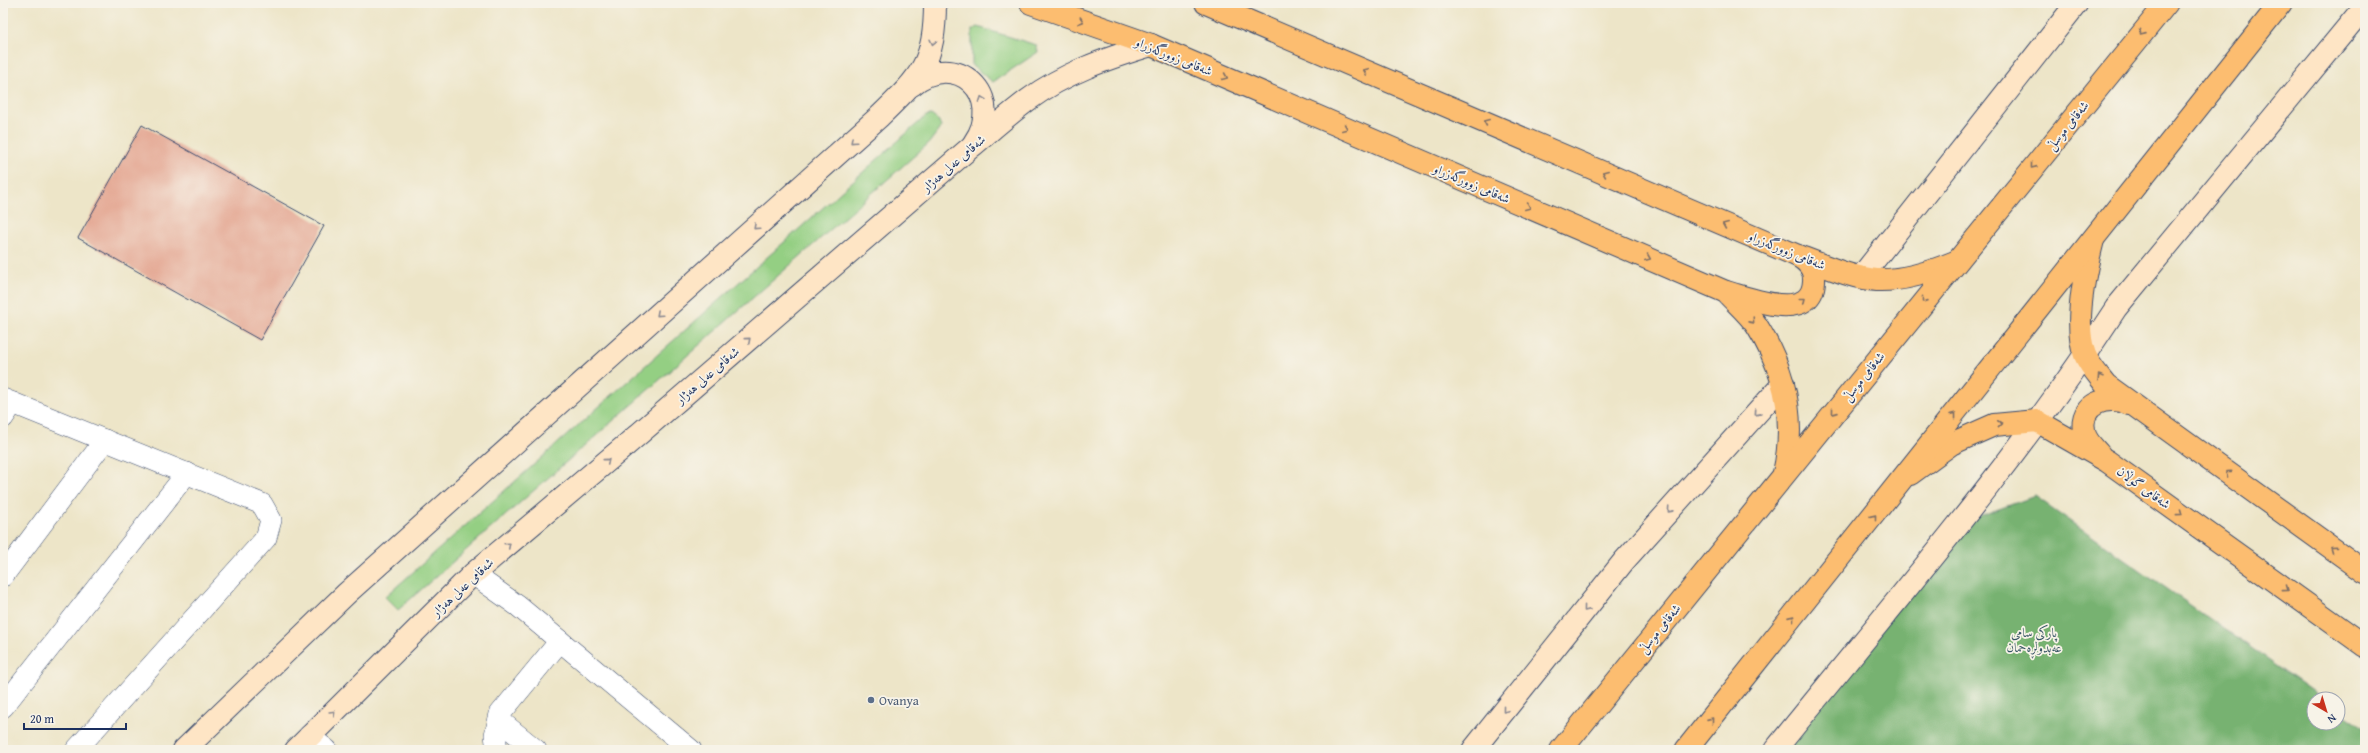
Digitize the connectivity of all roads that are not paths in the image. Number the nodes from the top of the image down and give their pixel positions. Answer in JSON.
{"nodes":[{"id":1,"x":935,"y":3,"type":"edge"},
{"id":2,"x":1031,"y":3,"type":"edge"},
{"id":3,"x":1206,"y":3,"type":"edge"},
{"id":4,"x":2076,"y":3,"type":"edge"},
{"id":5,"x":2167,"y":3,"type":"edge"},
{"id":6,"x":2281,"y":3,"type":"edge"},
{"id":7,"x":2365,"y":6,"type":"edge"},
{"id":8,"x":1151,"y":45,"type":"junction"},
{"id":9,"x":911,"y":86,"type":"junction"},
{"id":10,"x":970,"y":147,"type":"junction"},
{"id":11,"x":2092,"y":240,"type":"junction"},
{"id":12,"x":1798,"y":256,"type":"junction"},
{"id":13,"x":1955,"y":262,"type":"junction"},
{"id":14,"x":1860,"y":277,"type":"junction"},
{"id":15,"x":1726,"y":292,"type":"junction"},
{"id":16,"x":2085,"y":355,"type":"junction"},
{"id":17,"x":1783,"y":384,"type":"junction"},
{"id":18,"x":6,"y":407,"type":"edge"},
{"id":19,"x":2141,"y":410,"type":"junction"},
{"id":20,"x":2037,"y":421,"type":"junction"},
{"id":21,"x":105,"y":440,"type":"junction"},
{"id":22,"x":2107,"y":460,"type":"junction"},
{"id":23,"x":187,"y":473,"type":"junction"},
{"id":24,"x":1784,"y":473,"type":"junction"},
{"id":25,"x":1906,"y":477,"type":"junction"},
{"id":26,"x":2365,"y":572,"type":"edge"},
{"id":27,"x":473,"y":574,"type":"junction"},
{"id":28,"x":3,"y":576,"type":"edge"},
{"id":29,"x":560,"y":641,"type":"junction"},
{"id":30,"x":2365,"y":646,"type":"edge"},
{"id":31,"x":3,"y":707,"type":"edge"},
{"id":32,"x":499,"y":720,"type":"junction"},
{"id":33,"x":302,"y":743,"type":"edge"},
{"id":34,"x":76,"y":750,"type":"edge"},
{"id":35,"x":184,"y":750,"type":"edge"},
{"id":36,"x":327,"y":750,"type":"edge"},
{"id":37,"x":497,"y":750,"type":"edge"},
{"id":38,"x":536,"y":750,"type":"edge"},
{"id":39,"x":691,"y":750,"type":"edge"},
{"id":40,"x":1473,"y":750,"type":"edge"},
{"id":41,"x":1561,"y":750,"type":"edge"},
{"id":42,"x":1686,"y":750,"type":"edge"},
{"id":43,"x":1775,"y":750,"type":"edge"}],
"edges":[{"from":1,"to":9,"type":"main road","one_way":true},
{"from":2,"to":8,"type":"main road","name":"شەقامی زوورگەزراو","one_way":true},
{"from":12,"to":3,"type":"main road","name":"شەقامی زوورگەزراو","one_way":true},
{"from":4,"to":14,"type":"main road"},
{"from":5,"to":13,"type":"main road","name":"شەقامی موسڵ","one_way":true},
{"from":6,"to":11,"type":"main road"},
{"from":7,"to":16,"type":"main road"},
{"from":8,"to":10,"type":"main road","name":"شەقامی عەلی هەژار"},
{"from":8,"to":15,"type":"main road","name":"شەقامی زوورگەزراو","one_way":true},
{"from":10,"to":9,"type":"main road","one_way":true},
{"from":9,"to":35,"type":"main road","one_way":true},
{"from":27,"to":10,"type":"main road","name":"شەقامی عەلی هەژار","one_way":true},
{"from":11,"to":16,"type":"main road"},
{"from":25,"to":11,"type":"main road","one_way":true},
{"from":12,"to":14,"type":"main road","name":"شەقامی زوورگەزراو"},
{"from":15,"to":12,"type":"main road","one_way":true},
{"from":13,"to":14,"type":"main road","name":"شەقامی زوورگەزراو"},
{"from":13,"to":24,"type":"main road","name":"شەقامی موسڵ","one_way":true},
{"from":15,"to":17,"type":"main road","name":"شەقامی زوورگەزراو","one_way":true},
{"from":19,"to":16,"type":"main road","one_way":true},
{"from":16,"to":20,"type":"main road"},
{"from":17,"to":24,"type":"main road","name":"شەقامی زوورگەزراو"},
{"from":17,"to":40,"type":"main road","one_way":true},
{"from":18,"to":21,"type":"lane"},
{"from":19,"to":22,"type":"main road"},
{"from":26,"to":19,"type":"main road","one_way":true},
{"from":20,"to":22,"type":"main road","name":"شەقامی گوڵان"},
{"from":25,"to":20,"type":"main road","one_way":true},
{"from":20,"to":43,"type":"main road"},
{"from":21,"to":23,"type":"lane"},
{"from":21,"to":28,"type":"lane"},
{"from":22,"to":30,"type":"main road","name":"شەقامی گوڵان","one_way":true},
{"from":23,"to":31,"type":"lane"},
{"from":23,"to":34,"type":"lane"},
{"from":24,"to":41,"type":"main road","name":"شەقامی موسڵ"},
{"from":42,"to":25,"type":"main road","one_way":true},
{"from":27,"to":29,"type":"lane"},
{"from":33,"to":27,"type":"main road","name":"شەقامی عەلی هەژار","one_way":true},
{"from":29,"to":32,"type":"lane"},
{"from":29,"to":39,"type":"lane"},
{"from":32,"to":37,"type":"lane"},
{"from":32,"to":38,"type":"lane"},
{"from":33,"to":36,"type":"lane"}]}
